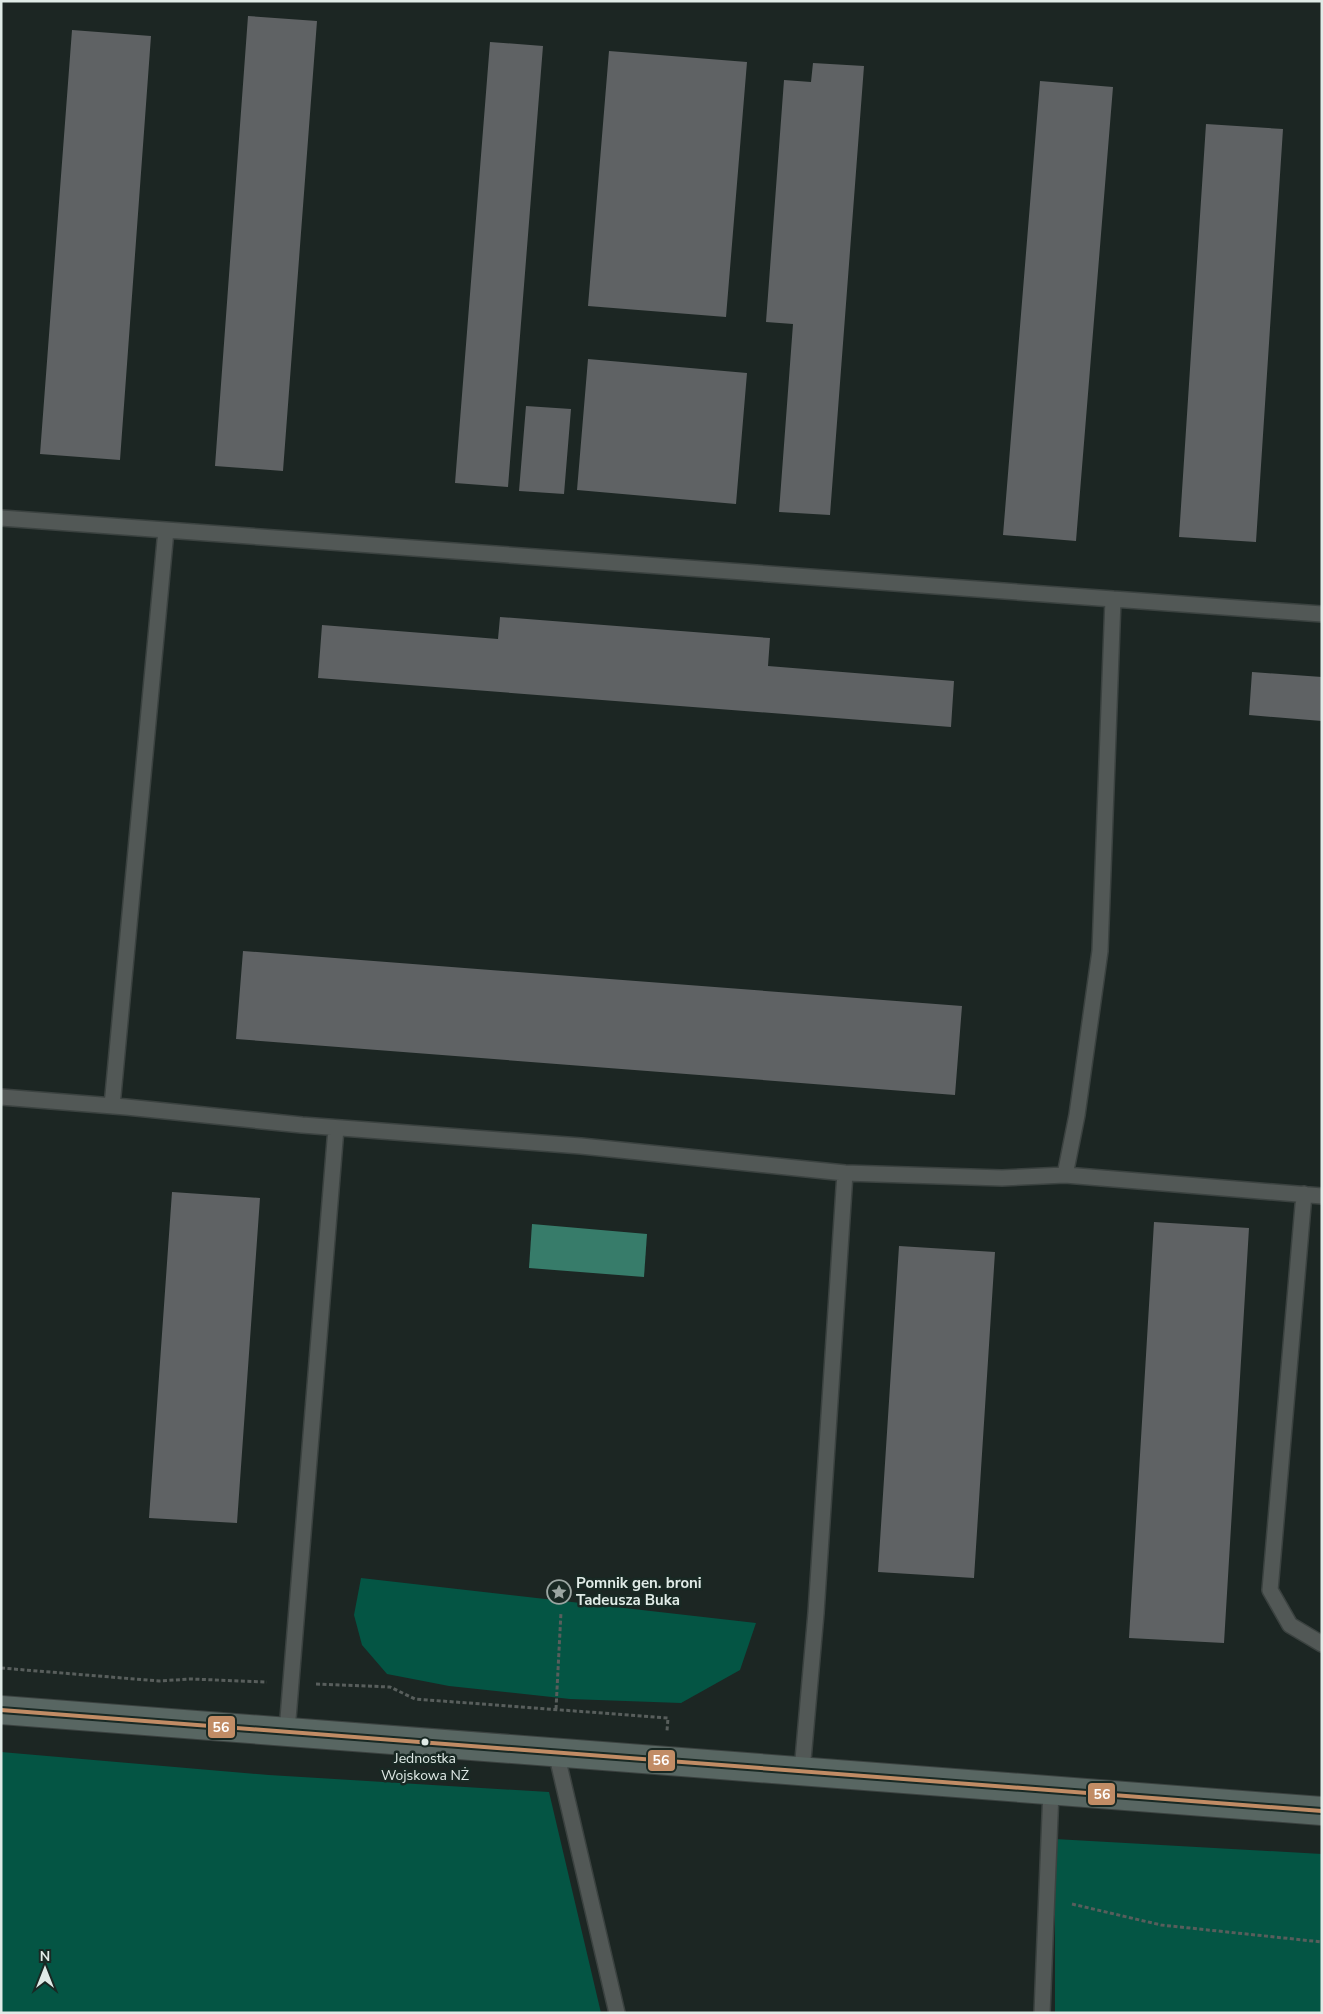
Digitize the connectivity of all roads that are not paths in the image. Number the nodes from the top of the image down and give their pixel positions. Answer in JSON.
{"nodes":[{"id":1,"x":1,"y":518,"type":"edge"},
{"id":2,"x":166,"y":530,"type":"junction"},
{"id":3,"x":1113,"y":599,"type":"junction"},
{"id":4,"x":1322,"y":614,"type":"edge"},
{"id":5,"x":1,"y":1097,"type":"edge"},
{"id":6,"x":112,"y":1106,"type":"junction"},
{"id":7,"x":336,"y":1128,"type":"junction"},
{"id":8,"x":845,"y":1173,"type":"junction"},
{"id":9,"x":1065,"y":1175,"type":"junction"},
{"id":10,"x":1304,"y":1194,"type":"junction"},
{"id":11,"x":1322,"y":1196,"type":"edge"},
{"id":12,"x":1322,"y":1644,"type":"edge"},
{"id":13,"x":1,"y":1710,"type":"edge"},
{"id":14,"x":287,"y":1731,"type":"junction"},
{"id":15,"x":556,"y":1752,"type":"junction"},
{"id":16,"x":802,"y":1771,"type":"junction"},
{"id":17,"x":1051,"y":1790,"type":"junction"},
{"id":18,"x":1322,"y":1810,"type":"edge"},
{"id":19,"x":617,"y":2013,"type":"edge"},
{"id":20,"x":1042,"y":2013,"type":"edge"}],
"edges":[{"from":1,"to":2,"type":"lane"},
{"from":2,"to":3,"type":"lane"},
{"from":2,"to":6,"type":"lane"},
{"from":3,"to":4,"type":"lane"},
{"from":3,"to":9,"type":"lane"},
{"from":5,"to":6,"type":"lane"},
{"from":6,"to":7,"type":"lane"},
{"from":7,"to":8,"type":"lane"},
{"from":7,"to":14,"type":"lane"},
{"from":8,"to":9,"type":"lane"},
{"from":8,"to":16,"type":"lane"},
{"from":9,"to":10,"type":"lane"},
{"from":10,"to":11,"type":"lane"},
{"from":10,"to":12,"type":"lane"},
{"from":13,"to":14,"type":"main road"},
{"from":14,"to":15,"type":"main road"},
{"from":15,"to":16,"type":"main road"},
{"from":15,"to":19,"type":"lane"},
{"from":16,"to":17,"type":"main road"},
{"from":17,"to":18,"type":"main road"},
{"from":17,"to":20,"type":"lane"}]}
